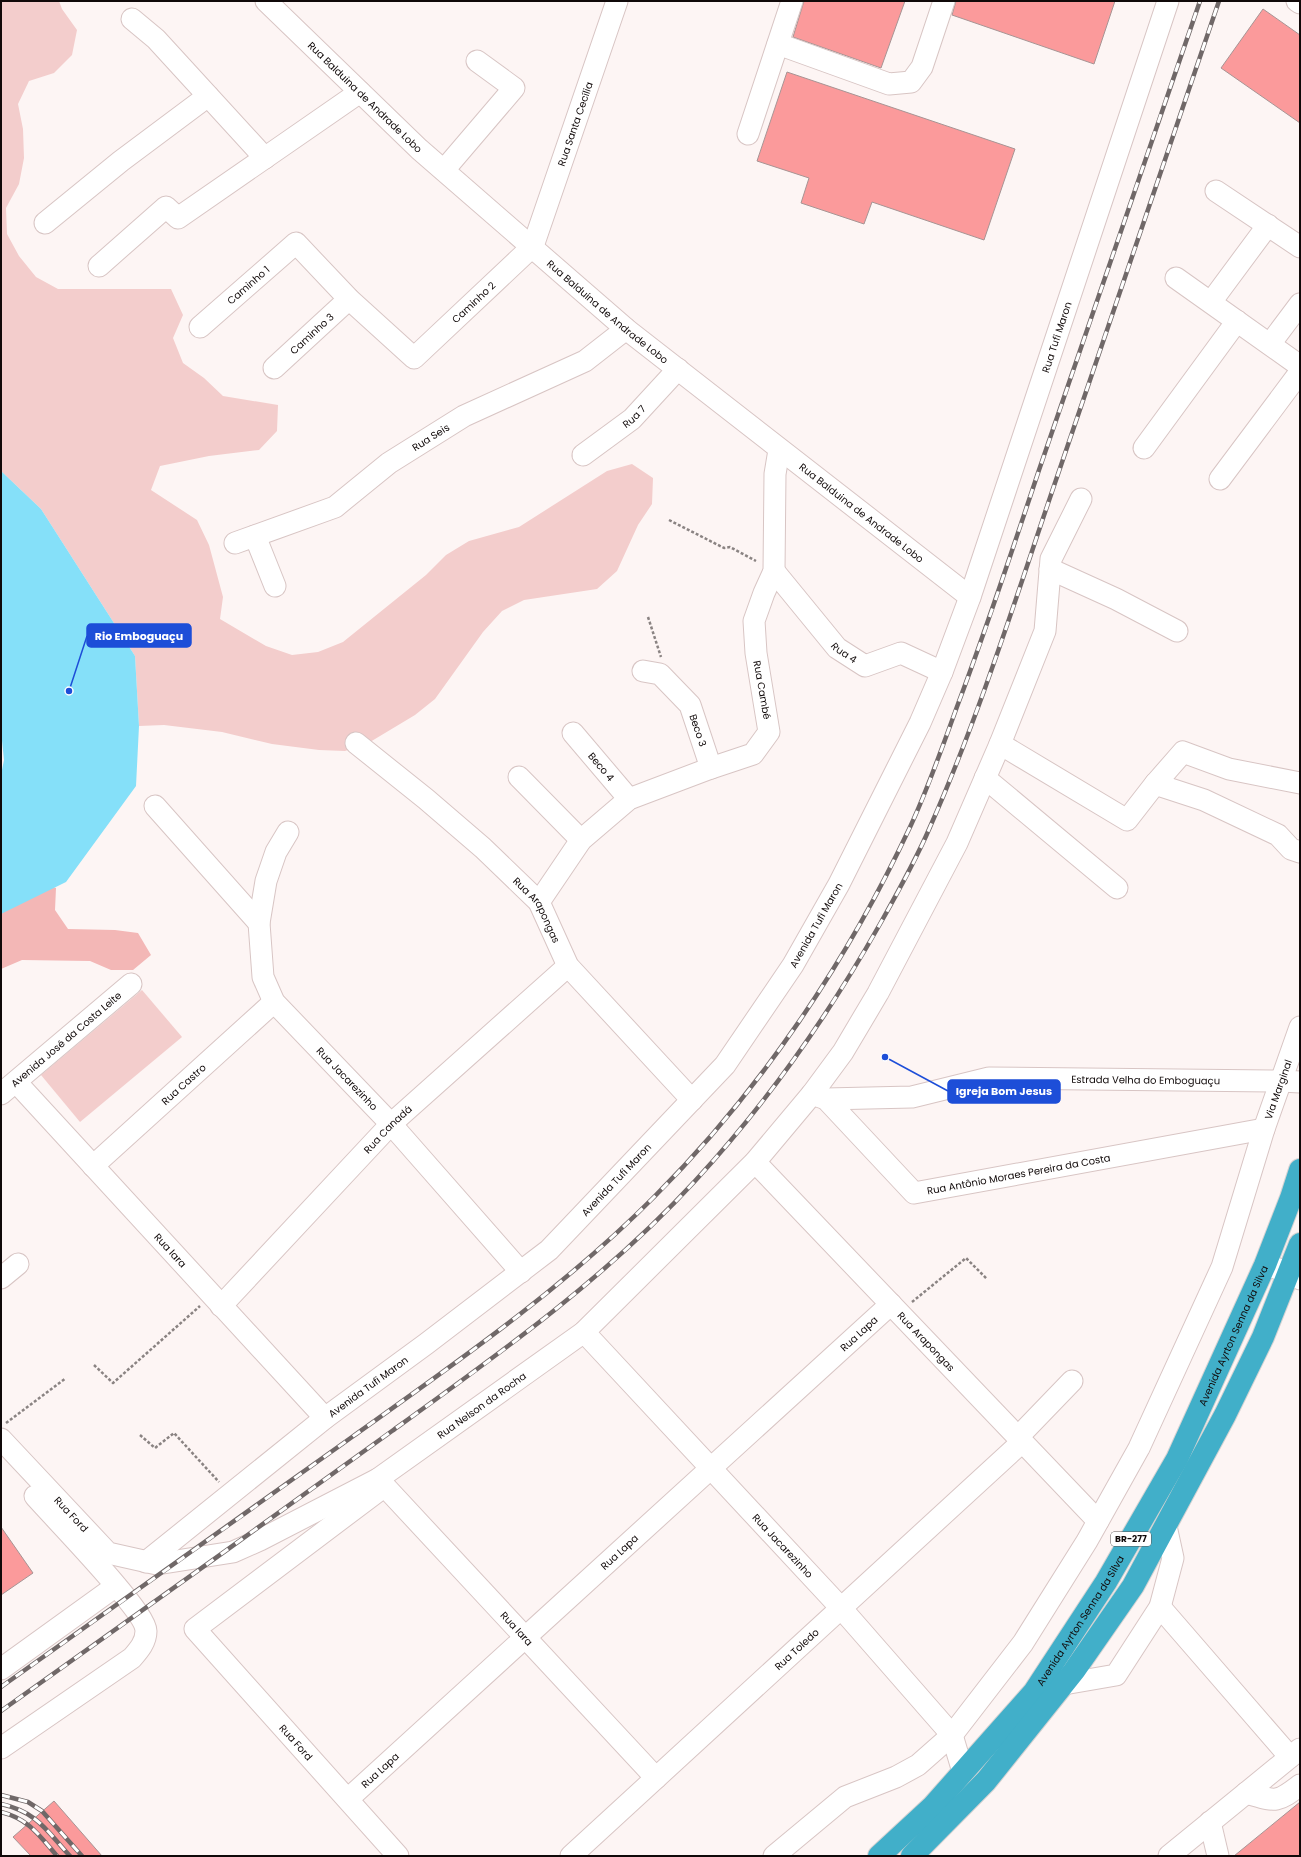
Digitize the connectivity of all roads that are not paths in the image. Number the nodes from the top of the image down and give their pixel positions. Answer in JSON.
{"nodes":[{"id":1,"x":617,"y":1,"type":"edge"},
{"id":2,"x":792,"y":1,"type":"edge"},
{"id":3,"x":944,"y":1,"type":"edge"},
{"id":4,"x":1168,"y":1,"type":"edge"},
{"id":5,"x":1297,"y":1,"type":"edge"},
{"id":6,"x":271,"y":3,"type":"edge"},
{"id":7,"x":1300,"y":3,"type":"edge"},
{"id":8,"x":132,"y":18,"type":"dead end"},
{"id":9,"x":778,"y":44,"type":"junction"},
{"id":10,"x":477,"y":61,"type":"dead end"},
{"id":11,"x":360,"y":92,"type":"junction"},
{"id":12,"x":208,"y":96,"type":"junction"},
{"id":13,"x":748,"y":134,"type":"dead end"},
{"id":14,"x":265,"y":158,"type":"junction"},
{"id":15,"x":444,"y":170,"type":"junction"},
{"id":16,"x":1216,"y":191,"type":"dead end"},
{"id":17,"x":45,"y":223,"type":"dead end"},
{"id":18,"x":1268,"y":225,"type":"junction"},
{"id":19,"x":533,"y":246,"type":"junction"},
{"id":20,"x":1300,"y":247,"type":"edge"},
{"id":21,"x":99,"y":266,"type":"dead end"},
{"id":22,"x":1176,"y":278,"type":"dead end"},
{"id":23,"x":349,"y":299,"type":"junction"},
{"id":24,"x":1211,"y":302,"type":"junction"},
{"id":25,"x":1300,"y":304,"type":"edge"},
{"id":26,"x":1237,"y":321,"type":"junction"},
{"id":27,"x":200,"y":327,"type":"dead end"},
{"id":28,"x":626,"y":329,"type":"junction"},
{"id":29,"x":1270,"y":344,"type":"junction"},
{"id":30,"x":1300,"y":366,"type":"edge"},
{"id":31,"x":274,"y":368,"type":"dead end"},
{"id":32,"x":678,"y":369,"type":"junction"},
{"id":33,"x":1300,"y":372,"type":"edge"},
{"id":34,"x":1144,"y":448,"type":"dead end"},
{"id":35,"x":779,"y":450,"type":"junction"},
{"id":36,"x":583,"y":455,"type":"dead end"},
{"id":37,"x":1220,"y":479,"type":"dead end"},
{"id":38,"x":1081,"y":500,"type":"dead end"},
{"id":39,"x":255,"y":536,"type":"junction"},
{"id":40,"x":235,"y":543,"type":"dead end"},
{"id":41,"x":1050,"y":569,"type":"junction"},
{"id":42,"x":774,"y":572,"type":"junction"},
{"id":43,"x":275,"y":586,"type":"dead end"},
{"id":44,"x":970,"y":597,"type":"junction"},
{"id":45,"x":1177,"y":631,"type":"dead end"},
{"id":46,"x":942,"y":672,"type":"junction"},
{"id":47,"x":652,"y":673,"type":"road end"},
{"id":48,"x":573,"y":733,"type":"dead end"},
{"id":49,"x":356,"y":743,"type":"dead end"},
{"id":50,"x":1000,"y":744,"type":"junction"},
{"id":51,"x":711,"y":768,"type":"junction"},
{"id":52,"x":519,"y":777,"type":"dead end"},
{"id":53,"x":985,"y":778,"type":"junction"},
{"id":54,"x":1300,"y":783,"type":"edge"},
{"id":55,"x":1155,"y":784,"type":"junction"},
{"id":56,"x":629,"y":799,"type":"junction"},
{"id":57,"x":155,"y":806,"type":"dead end"},
{"id":58,"x":288,"y":832,"type":"dead end"},
{"id":59,"x":581,"y":840,"type":"junction"},
{"id":60,"x":1300,"y":852,"type":"edge"},
{"id":61,"x":1118,"y":888,"type":"dead end"},
{"id":62,"x":539,"y":902,"type":"junction"},
{"id":63,"x":259,"y":923,"type":"junction"},
{"id":64,"x":568,"y":966,"type":"junction"},
{"id":65,"x":132,"y":984,"type":"dead end"},
{"id":66,"x":274,"y":1002,"type":"junction"},
{"id":67,"x":1300,"y":1026,"type":"edge"},
{"id":68,"x":1290,"y":1081,"type":"edge"},
{"id":69,"x":9,"y":1089,"type":"edge"},
{"id":70,"x":819,"y":1097,"type":"junction"},
{"id":71,"x":692,"y":1100,"type":"junction"},
{"id":72,"x":391,"y":1124,"type":"junction"},
{"id":73,"x":1264,"y":1129,"type":"junction"},
{"id":74,"x":755,"y":1162,"type":"junction"},
{"id":75,"x":93,"y":1166,"type":"junction"},
{"id":76,"x":1300,"y":1170,"type":"edge"},
{"id":77,"x":1277,"y":1235,"type":"junction"},
{"id":78,"x":1300,"y":1245,"type":"edge"},
{"id":79,"x":18,"y":1264,"type":"dead end"},
{"id":80,"x":1265,"y":1265,"type":"junction"},
{"id":81,"x":521,"y":1272,"type":"junction"},
{"id":82,"x":1295,"y":1275,"type":"edge"},
{"id":83,"x":1,"y":1278,"type":"edge"},
{"id":84,"x":217,"y":1300,"type":"junction"},
{"id":85,"x":895,"y":1308,"type":"junction"},
{"id":86,"x":584,"y":1332,"type":"junction"},
{"id":87,"x":1072,"y":1381,"type":"dead end"},
{"id":88,"x":325,"y":1418,"type":"junction"},
{"id":89,"x":1,"y":1439,"type":"edge"},
{"id":90,"x":1020,"y":1439,"type":"junction"},
{"id":91,"x":1,"y":1459,"type":"edge"},
{"id":92,"x":711,"y":1468,"type":"junction"},
{"id":93,"x":382,"y":1483,"type":"junction"},
{"id":94,"x":1098,"y":1522,"type":"junction"},
{"id":95,"x":1166,"y":1526,"type":"junction"},
{"id":96,"x":151,"y":1563,"type":"junction"},
{"id":97,"x":116,"y":1586,"type":"junction"},
{"id":98,"x":1160,"y":1607,"type":"junction"},
{"id":99,"x":840,"y":1608,"type":"junction"},
{"id":100,"x":525,"y":1637,"type":"junction"},
{"id":101,"x":1,"y":1669,"type":"edge"},
{"id":102,"x":1064,"y":1684,"type":"junction"},
{"id":103,"x":952,"y":1735,"type":"junction"},
{"id":104,"x":1,"y":1748,"type":"edge"},
{"id":105,"x":1295,"y":1753,"type":"edge"},
{"id":106,"x":963,"y":1772,"type":"junction"},
{"id":107,"x":656,"y":1778,"type":"junction"},
{"id":108,"x":1300,"y":1785,"type":"edge"},
{"id":109,"x":1246,"y":1793,"type":"junction"},
{"id":110,"x":348,"y":1799,"type":"junction"},
{"id":111,"x":1210,"y":1822,"type":"junction"},
{"id":112,"x":398,"y":1856,"type":"edge"},
{"id":113,"x":571,"y":1856,"type":"edge"},
{"id":114,"x":774,"y":1856,"type":"edge"},
{"id":115,"x":879,"y":1856,"type":"edge"},
{"id":116,"x":912,"y":1856,"type":"edge"},
{"id":117,"x":1169,"y":1856,"type":"edge"},
{"id":118,"x":1218,"y":1856,"type":"edge"}],
"edges":[{"from":1,"to":19,"type":"street","name":"Rua Santa Cecília"},
{"from":2,"to":9,"type":"street"},
{"from":3,"to":9,"type":"street"},
{"from":4,"to":44,"type":"street","name":"Rua Tufi Maron"},
{"from":5,"to":7,"type":"street"},
{"from":6,"to":11,"type":"street","name":"Rua Balduina de Andrade Lobo"},
{"from":8,"to":12,"type":"street"},
{"from":9,"to":13,"type":"street"},
{"from":10,"to":15,"type":"street"},
{"from":11,"to":14,"type":"street"},
{"from":11,"to":15,"type":"street","name":"Rua Balduina de Andrade Lobo"},
{"from":12,"to":14,"type":"street"},
{"from":12,"to":17,"type":"street"},
{"from":14,"to":21,"type":"street"},
{"from":15,"to":19,"type":"street","name":"Rua Balduina de Andrade Lobo"},
{"from":16,"to":18,"type":"street"},
{"from":18,"to":20,"type":"street"},
{"from":18,"to":24,"type":"street"},
{"from":19,"to":23,"type":"street","name":"Caminho 2"},
{"from":19,"to":28,"type":"street","name":"Rua Balduina de Andrade Lobo"},
{"from":22,"to":24,"type":"street"},
{"from":23,"to":27,"type":"street","name":"Caminho 1"},
{"from":23,"to":31,"type":"street","name":"Caminho 3"},
{"from":24,"to":26,"type":"street"},
{"from":25,"to":29,"type":"street"},
{"from":26,"to":29,"type":"street"},
{"from":26,"to":34,"type":"street"},
{"from":28,"to":32,"type":"street","name":"Rua Balduina de Andrade Lobo"},
{"from":28,"to":39,"type":"street","name":"Rua Seis"},
{"from":29,"to":30,"type":"street"},
{"from":32,"to":35,"type":"street","name":"Rua Balduina de Andrade Lobo"},
{"from":32,"to":36,"type":"street","name":"Rua 7"},
{"from":33,"to":37,"type":"street"},
{"from":35,"to":42,"type":"street","name":"Rua Cambé"},
{"from":35,"to":44,"type":"street","name":"Rua Balduina de Andrade Lobo"},
{"from":38,"to":41,"type":"street","name":"Rua Nelson da Rocha"},
{"from":39,"to":40,"type":"street","name":"Rua Seis"},
{"from":39,"to":43,"type":"street"},
{"from":41,"to":45,"type":"street"},
{"from":41,"to":50,"type":"street","name":"Rua Nelson da Rocha"},
{"from":42,"to":46,"type":"street","name":"Rua 4"},
{"from":42,"to":51,"type":"street","name":"Rua Cambé"},
{"from":44,"to":46,"type":"street","name":"Rua Tufi Maron"},
{"from":46,"to":71,"type":"street","name":"Avenida Tufi Maron"},
{"from":47,"to":51,"type":"street","name":"Beco 3"},
{"from":48,"to":56,"type":"street","name":"Beco 4"},
{"from":49,"to":62,"type":"street","name":"Rua Arapongas"},
{"from":50,"to":53,"type":"street","name":"Rua Nelson da Rocha"},
{"from":50,"to":55,"type":"street"},
{"from":51,"to":56,"type":"street","name":"Rua Cambé"},
{"from":52,"to":59,"type":"street"},
{"from":53,"to":61,"type":"street"},
{"from":53,"to":70,"type":"street","name":"Rua Nelson da Rocha"},
{"from":54,"to":55,"type":"street"},
{"from":55,"to":60,"type":"street"},
{"from":56,"to":59,"type":"street","name":"Rua Cambé"},
{"from":57,"to":63,"type":"street"},
{"from":58,"to":63,"type":"street","name":"Rua Jacarezinho"},
{"from":59,"to":62,"type":"street","name":"Rua Cambé"},
{"from":62,"to":64,"type":"street","name":"Rua Arapongas"},
{"from":63,"to":66,"type":"street","name":"Rua Jacarezinho"},
{"from":64,"to":71,"type":"street","name":"Rua Arapongas"},
{"from":64,"to":72,"type":"street","name":"Rua Canadá"},
{"from":65,"to":69,"type":"street","name":"Avenida José da Costa Leite"},
{"from":66,"to":72,"type":"street","name":"Rua Jacarezinho"},
{"from":66,"to":75,"type":"street","name":"Rua Castro"},
{"from":67,"to":68,"type":"street","name":"Via Marginal"},
{"from":68,"to":70,"type":"street","name":"Estrada Velha do Emboguaçu"},
{"from":68,"to":73,"type":"street","name":"Via Marginal"},
{"from":69,"to":75,"type":"street","name":"Rua Iara"},
{"from":70,"to":73,"type":"street","name":"Rua Antônio Moraes Pereira da Costa"},
{"from":70,"to":74,"type":"street","name":"Rua Nelson da Rocha"},
{"from":71,"to":81,"type":"street","name":"Avenida Tufi Maron"},
{"from":72,"to":81,"type":"street","name":"Rua Jacarezinho"},
{"from":72,"to":84,"type":"street","name":"Rua Canadá"},
{"from":73,"to":94,"type":"street","name":"Via Marginal"},
{"from":74,"to":85,"type":"street","name":"Rua Arapongas"},
{"from":74,"to":86,"type":"street","name":"Rua Nelson da Rocha"},
{"from":75,"to":84,"type":"street","name":"Rua Iara"},
{"from":76,"to":77,"type":"highway","name":"Avenida Ayrton Senna da Silva","number":"BR-277"},
{"from":77,"to":78,"type":"street"},
{"from":77,"to":80,"type":"highway","name":"Avenida Ayrton Senna da Silva","number":"BR-277"},
{"from":78,"to":82,"type":"highway","name":"Avenida Ayrton Senna da Silva","number":"BR-277"},
{"from":79,"to":83,"type":"street"},
{"from":80,"to":82,"type":"street"},
{"from":80,"to":106,"type":"highway","name":"Avenida Ayrton Senna da Silva","number":"BR-277"},
{"from":81,"to":88,"type":"street","name":"Avenida Tufi Maron"},
{"from":82,"to":95,"type":"highway","name":"Avenida Ayrton Senna da Silva","number":"BR-277"},
{"from":84,"to":88,"type":"street","name":"Rua Iara"},
{"from":85,"to":90,"type":"street","name":"Rua Arapongas"},
{"from":85,"to":92,"type":"street","name":"Rua Lapa"},
{"from":86,"to":92,"type":"street","name":"Rua Jacarezinho"},
{"from":86,"to":93,"type":"street","name":"Rua Nelson da Rocha"},
{"from":87,"to":90,"type":"street","name":"Rua Toledo"},
{"from":88,"to":96,"type":"street","name":"Avenida Tufi Maron"},
{"from":89,"to":96,"type":"street","name":"Rua Ford"},
{"from":90,"to":94,"type":"street","name":"Rua Arapongas"},
{"from":90,"to":99,"type":"street","name":"Rua Toledo"},
{"from":91,"to":97,"type":"street"},
{"from":92,"to":99,"type":"street","name":"Rua Jacarezinho"},
{"from":92,"to":100,"type":"street","name":"Rua Lapa"},
{"from":93,"to":96,"type":"street","name":"Rua Nelson da Rocha"},
{"from":93,"to":100,"type":"street","name":"Rua Iara"},
{"from":93,"to":110,"type":"street","name":"Rua Ford"},
{"from":94,"to":103,"type":"street","name":"Via Marginal"},
{"from":95,"to":98,"type":"street"},
{"from":95,"to":102,"type":"highway","name":"Avenida Ayrton Senna da Silva","number":"BR-277"},
{"from":97,"to":101,"type":"street"},
{"from":97,"to":104,"type":"street"},
{"from":98,"to":102,"type":"street"},
{"from":98,"to":105,"type":"street"},
{"from":99,"to":103,"type":"street","name":"Rua Jacarezinho"},
{"from":99,"to":107,"type":"street","name":"Rua Toledo"},
{"from":100,"to":107,"type":"street","name":"Rua Iara"},
{"from":100,"to":110,"type":"street","name":"Rua Lapa"},
{"from":102,"to":116,"type":"highway","name":"Avenida Ayrton Senna da Silva","number":"BR-277"},
{"from":103,"to":106,"type":"street","name":"Rua Jacarezinho"},
{"from":103,"to":114,"type":"street","name":"Via Marginal"},
{"from":105,"to":109,"type":"street"},
{"from":106,"to":115,"type":"highway","name":"Avenida Ayrton Senna da Silva","number":"BR-277"},
{"from":107,"to":113,"type":"street","name":"Rua Toledo"},
{"from":108,"to":109,"type":"street"},
{"from":109,"to":111,"type":"street"},
{"from":110,"to":112,"type":"street","name":"Rua Ford"},
{"from":111,"to":117,"type":"street"},
{"from":111,"to":118,"type":"street"}]}
